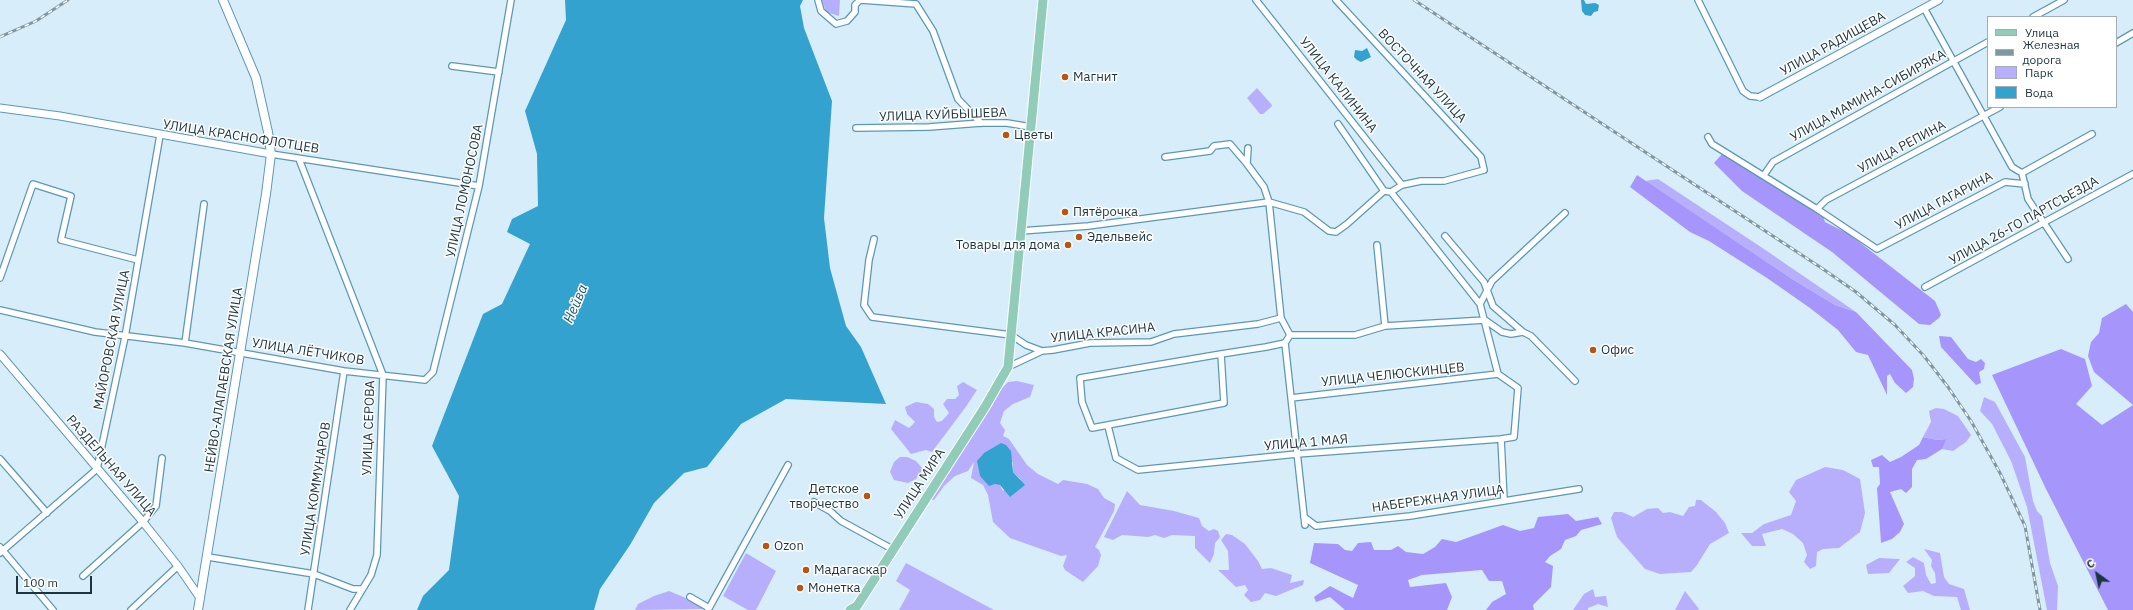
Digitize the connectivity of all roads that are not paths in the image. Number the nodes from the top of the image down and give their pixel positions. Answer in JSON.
{"nodes":[{"id":1,"x":223,"y":0,"type":"edge"},
{"id":2,"x":511,"y":0,"type":"edge"},
{"id":3,"x":818,"y":0,"type":"edge"},
{"id":4,"x":861,"y":0,"type":"edge"},
{"id":5,"x":1043,"y":0,"type":"edge"},
{"id":6,"x":1256,"y":0,"type":"edge"},
{"id":7,"x":1336,"y":0,"type":"edge"},
{"id":8,"x":1698,"y":0,"type":"edge"},
{"id":9,"x":1939,"y":0,"type":"edge"},
{"id":10,"x":2064,"y":0,"type":"edge"},
{"id":11,"x":1924,"y":8,"type":"junction"},
{"id":12,"x":2035,"y":16,"type":"edge"},
{"id":13,"x":2133,"y":33,"type":"edge"},
{"id":14,"x":2117,"y":42,"type":"edge"},
{"id":15,"x":1987,"y":43,"type":"edge"},
{"id":16,"x":1952,"y":61,"type":"junction"},
{"id":17,"x":452,"y":66,"type":"dead end"},
{"id":18,"x":500,"y":72,"type":"junction"},
{"id":19,"x":1760,"y":97,"type":"joint"},
{"id":20,"x":0,"y":108,"type":"edge"},
{"id":21,"x":1998,"y":108,"type":"edge"},
{"id":22,"x":1983,"y":116,"type":"junction"},
{"id":23,"x":981,"y":123,"type":"junction"},
{"id":24,"x":1338,"y":124,"type":"dead end"},
{"id":25,"x":1031,"y":127,"type":"junction"},
{"id":26,"x":856,"y":128,"type":"dead end"},
{"id":27,"x":2092,"y":134,"type":"dead end"},
{"id":28,"x":160,"y":135,"type":"junction"},
{"id":29,"x":1708,"y":136,"type":"dead end"},
{"id":30,"x":1248,"y":148,"type":"dead end"},
{"id":31,"x":271,"y":154,"type":"junction"},
{"id":32,"x":1165,"y":157,"type":"dead end"},
{"id":33,"x":299,"y":159,"type":"junction"},
{"id":34,"x":1247,"y":164,"type":"junction"},
{"id":35,"x":2022,"y":173,"type":"junction"},
{"id":36,"x":2133,"y":174,"type":"edge"},
{"id":37,"x":1764,"y":175,"type":"junction"},
{"id":38,"x":2024,"y":184,"type":"junction"},
{"id":39,"x":1402,"y":185,"type":"junction"},
{"id":40,"x":479,"y":186,"type":"junction"},
{"id":41,"x":1384,"y":190,"type":"junction"},
{"id":42,"x":1391,"y":192,"type":"junction"},
{"id":43,"x":1269,"y":202,"type":"junction"},
{"id":44,"x":204,"y":204,"type":"dead end"},
{"id":45,"x":1817,"y":208,"type":"junction"},
{"id":46,"x":1565,"y":213,"type":"dead end"},
{"id":47,"x":2044,"y":222,"type":"junction"},
{"id":48,"x":1021,"y":231,"type":"junction"},
{"id":49,"x":1445,"y":236,"type":"dead end"},
{"id":50,"x":874,"y":239,"type":"dead end"},
{"id":51,"x":1377,"y":245,"type":"dead end"},
{"id":52,"x":2068,"y":259,"type":"dead end"},
{"id":53,"x":138,"y":260,"type":"junction"},
{"id":54,"x":0,"y":278,"type":"edge"},
{"id":55,"x":1925,"y":287,"type":"dead end"},
{"id":56,"x":1487,"y":292,"type":"junction"},
{"id":57,"x":1480,"y":304,"type":"junction"},
{"id":58,"x":0,"y":310,"type":"edge"},
{"id":59,"x":1280,"y":318,"type":"junction"},
{"id":60,"x":1485,"y":320,"type":"junction"},
{"id":61,"x":1385,"y":326,"type":"junction"},
{"id":62,"x":1523,"y":332,"type":"junction"},
{"id":63,"x":1011,"y":335,"type":"junction"},
{"id":64,"x":1290,"y":335,"type":"junction"},
{"id":65,"x":126,"y":337,"type":"junction"},
{"id":66,"x":185,"y":343,"type":"junction"},
{"id":67,"x":1285,"y":343,"type":"junction"},
{"id":68,"x":1042,"y":351,"type":"junction"},
{"id":69,"x":240,"y":352,"type":"junction"},
{"id":70,"x":0,"y":354,"type":"edge"},
{"id":71,"x":1221,"y":354,"type":"junction"},
{"id":72,"x":1008,"y":367,"type":"junction"},
{"id":73,"x":344,"y":371,"type":"junction"},
{"id":74,"x":1498,"y":374,"type":"junction"},
{"id":75,"x":383,"y":375,"type":"junction"},
{"id":76,"x":425,"y":380,"type":"joint"},
{"id":77,"x":1575,"y":382,"type":"dead end"},
{"id":78,"x":1291,"y":398,"type":"junction"},
{"id":79,"x":1108,"y":426,"type":"junction"},
{"id":80,"x":1501,"y":439,"type":"junction"},
{"id":81,"x":1297,"y":454,"type":"junction"},
{"id":82,"x":162,"y":458,"type":"dead end"},
{"id":83,"x":0,"y":459,"type":"edge"},
{"id":84,"x":788,"y":465,"type":"dead end"},
{"id":85,"x":97,"y":469,"type":"junction"},
{"id":86,"x":1579,"y":490,"type":"dead end"},
{"id":87,"x":1504,"y":500,"type":"junction"},
{"id":88,"x":814,"y":502,"type":"dead end"},
{"id":89,"x":47,"y":513,"type":"junction"},
{"id":90,"x":1304,"y":517,"type":"junction"},
{"id":91,"x":143,"y":522,"type":"junction"},
{"id":92,"x":1305,"y":525,"type":"dead end"},
{"id":93,"x":1,"y":550,"type":"edge"},
{"id":94,"x":894,"y":550,"type":"junction"},
{"id":95,"x":208,"y":558,"type":"dead end"},
{"id":96,"x":178,"y":566,"type":"junction"},
{"id":97,"x":314,"y":574,"type":"junction"},
{"id":98,"x":82,"y":576,"type":"dead end"},
{"id":99,"x":362,"y":589,"type":"junction"},
{"id":100,"x":200,"y":598,"type":"junction"},
{"id":101,"x":690,"y":598,"type":"dead end"},
{"id":102,"x":709,"y":609,"type":"edge"},
{"id":103,"x":855,"y":609,"type":"edge"},
{"id":104,"x":53,"y":610,"type":"edge"},
{"id":105,"x":130,"y":610,"type":"edge"},
{"id":106,"x":198,"y":610,"type":"edge"},
{"id":107,"x":308,"y":610,"type":"edge"},
{"id":108,"x":350,"y":610,"type":"edge"}],
"edges":[{"from":1,"to":31,"type":"main road"},
{"from":2,"to":18,"type":"street","name":"УЛИЦА ЛОМОНОСОВА"},
{"from":3,"to":4,"type":"street"},
{"from":4,"to":23,"type":"street"},
{"from":5,"to":25,"type":"main road"},
{"from":6,"to":39,"type":"street","name":"УЛИЦА КАЛИНИНА"},
{"from":7,"to":39,"type":"street","name":"ВОСТОЧНАЯ УЛИЦА"},
{"from":8,"to":19,"type":"street"},
{"from":9,"to":11,"type":"street","name":"УЛИЦА РАДИЩЕВА"},
{"from":10,"to":12,"type":"street"},
{"from":11,"to":16,"type":"street"},
{"from":11,"to":19,"type":"street","name":"УЛИЦА РАДИЩЕВА"},
{"from":13,"to":14,"type":"street"},
{"from":15,"to":16,"type":"street","name":"УЛИЦА МАМИНА-СИБИРЯКА"},
{"from":16,"to":22,"type":"street"},
{"from":16,"to":37,"type":"street","name":"УЛИЦА МАМИНА-СИБИРЯКА"},
{"from":17,"to":18,"type":"street"},
{"from":18,"to":40,"type":"street","name":"УЛИЦА ЛОМОНОСОВА"},
{"from":20,"to":28,"type":"street","name":"УЛИЦА КРАСНОФЛОТЦЕВ"},
{"from":21,"to":22,"type":"street","name":"УЛИЦА РЕПИНА"},
{"from":22,"to":35,"type":"street"},
{"from":22,"to":45,"type":"street","name":"УЛИЦА РЕПИНА"},
{"from":23,"to":25,"type":"street","name":"УЛИЦА КУЙБЫШЕВА"},
{"from":23,"to":26,"type":"street","name":"УЛИЦА КУЙБЫШЕВА"},
{"from":24,"to":41,"type":"street","name":"УЛИЦА КАЛИНИНА"},
{"from":25,"to":48,"type":"main road"},
{"from":27,"to":35,"type":"street"},
{"from":28,"to":31,"type":"street","name":"УЛИЦА КРАСНОФЛОТЦЕВ"},
{"from":28,"to":53,"type":"street","name":"МАЙОРОВСКАЯ УЛИЦА"},
{"from":29,"to":37,"type":"street"},
{"from":30,"to":34,"type":"street"},
{"from":31,"to":33,"type":"street","name":"УЛИЦА КРАСНОФЛОТЦЕВ"},
{"from":31,"to":69,"type":"main road","name":"НЕЙВО-АЛАПАЕВСКАЯ УЛИЦА"},
{"from":32,"to":34,"type":"street"},
{"from":33,"to":40,"type":"street","name":"УЛИЦА КРАСНОФЛОТЦЕВ"},
{"from":33,"to":75,"type":"street","name":"УЛИЦА СЕРОВА"},
{"from":34,"to":43,"type":"street"},
{"from":35,"to":38,"type":"street"},
{"from":36,"to":47,"type":"street","name":"УЛИЦА 26-ГО ПАРТСЪЕЗДА"},
{"from":37,"to":45,"type":"street"},
{"from":38,"to":45,"type":"street","name":"УЛИЦА ГАГАРИНА"},
{"from":38,"to":47,"type":"street"},
{"from":39,"to":42,"type":"street"},
{"from":40,"to":76,"type":"street","name":"УЛИЦА ЛОМОНОСОВА"},
{"from":41,"to":42,"type":"street"},
{"from":41,"to":43,"type":"street"},
{"from":42,"to":57,"type":"street"},
{"from":43,"to":48,"type":"street"},
{"from":43,"to":59,"type":"street"},
{"from":44,"to":66,"type":"street"},
{"from":46,"to":56,"type":"street"},
{"from":47,"to":52,"type":"street"},
{"from":47,"to":55,"type":"street","name":"УЛИЦА 26-ГО ПАРТСЪЕЗДА"},
{"from":48,"to":63,"type":"main road"},
{"from":49,"to":56,"type":"street"},
{"from":50,"to":63,"type":"street","name":"УЛИЦА КРАСИНА"},
{"from":51,"to":61,"type":"street"},
{"from":53,"to":54,"type":"street"},
{"from":53,"to":65,"type":"street","name":"МАЙОРОВСКАЯ УЛИЦА"},
{"from":56,"to":57,"type":"street"},
{"from":56,"to":62,"type":"street"},
{"from":57,"to":60,"type":"street"},
{"from":58,"to":65,"type":"street","name":"УЛИЦА ЛЁТЧИКОВ"},
{"from":59,"to":64,"type":"street"},
{"from":59,"to":68,"type":"street","name":"УЛИЦА КРАСИНА"},
{"from":60,"to":61,"type":"street"},
{"from":60,"to":62,"type":"street"},
{"from":60,"to":74,"type":"street"},
{"from":61,"to":64,"type":"street"},
{"from":62,"to":77,"type":"street"},
{"from":63,"to":68,"type":"street","name":"УЛИЦА КРАСИНА"},
{"from":63,"to":72,"type":"main road"},
{"from":64,"to":67,"type":"street"},
{"from":65,"to":66,"type":"street","name":"УЛИЦА ЛЁТЧИКОВ"},
{"from":65,"to":85,"type":"street","name":"МАЙОРОВСКАЯ УЛИЦА"},
{"from":66,"to":69,"type":"street","name":"УЛИЦА ЛЁТЧИКОВ"},
{"from":67,"to":71,"type":"street"},
{"from":67,"to":78,"type":"street"},
{"from":68,"to":72,"type":"street"},
{"from":69,"to":73,"type":"street","name":"УЛИЦА ЛЁТЧИКОВ"},
{"from":69,"to":100,"type":"main road","name":"НЕЙВО-АЛАПАЕВСКАЯ УЛИЦА"},
{"from":70,"to":85,"type":"street","name":"РАЗДЕЛЬНАЯ УЛИЦА"},
{"from":71,"to":79,"type":"street"},
{"from":71,"to":79,"type":"street"},
{"from":72,"to":94,"type":"main road","name":"УЛИЦА МИРА"},
{"from":73,"to":75,"type":"street","name":"УЛИЦА ЛЁТЧИКОВ"},
{"from":73,"to":97,"type":"street","name":"УЛИЦА КОММУНАРОВ"},
{"from":74,"to":78,"type":"street","name":"УЛИЦА ЧЕЛЮСКИНЦЕВ"},
{"from":74,"to":80,"type":"street"},
{"from":75,"to":76,"type":"street","name":"УЛИЦА ЛЁТЧИКОВ"},
{"from":75,"to":99,"type":"street","name":"УЛИЦА СЕРОВА"},
{"from":78,"to":81,"type":"street"},
{"from":79,"to":81,"type":"street","name":"УЛИЦА 1 МАЯ"},
{"from":80,"to":81,"type":"street","name":"УЛИЦА 1 МАЯ"},
{"from":80,"to":87,"type":"street"},
{"from":81,"to":90,"type":"street"},
{"from":82,"to":91,"type":"street"},
{"from":83,"to":89,"type":"street"},
{"from":84,"to":102,"type":"street"},
{"from":85,"to":89,"type":"street"},
{"from":85,"to":91,"type":"street","name":"РАЗДЕЛЬНАЯ УЛИЦА"},
{"from":86,"to":87,"type":"street","name":"НАБЕРЕЖНАЯ УЛИЦА"},
{"from":87,"to":90,"type":"street","name":"НАБЕРЕЖНАЯ УЛИЦА"},
{"from":88,"to":94,"type":"street"},
{"from":89,"to":93,"type":"street"},
{"from":90,"to":92,"type":"street"},
{"from":91,"to":96,"type":"street","name":"РАЗДЕЛЬНАЯ УЛИЦА"},
{"from":91,"to":98,"type":"street"},
{"from":93,"to":104,"type":"street"},
{"from":94,"to":103,"type":"main road","name":"УЛИЦА МИРА"},
{"from":95,"to":97,"type":"street"},
{"from":96,"to":100,"type":"street","name":"РАЗДЕЛЬНАЯ УЛИЦА"},
{"from":96,"to":105,"type":"street"},
{"from":97,"to":99,"type":"street"},
{"from":97,"to":107,"type":"street","name":"УЛИЦА КОММУНАРОВ"},
{"from":99,"to":108,"type":"street","name":"УЛИЦА СЕРОВА"},
{"from":100,"to":106,"type":"main road","name":"НЕЙВО-АЛАПАЕВСКАЯ УЛИЦА"},
{"from":101,"to":102,"type":"street"}]}
